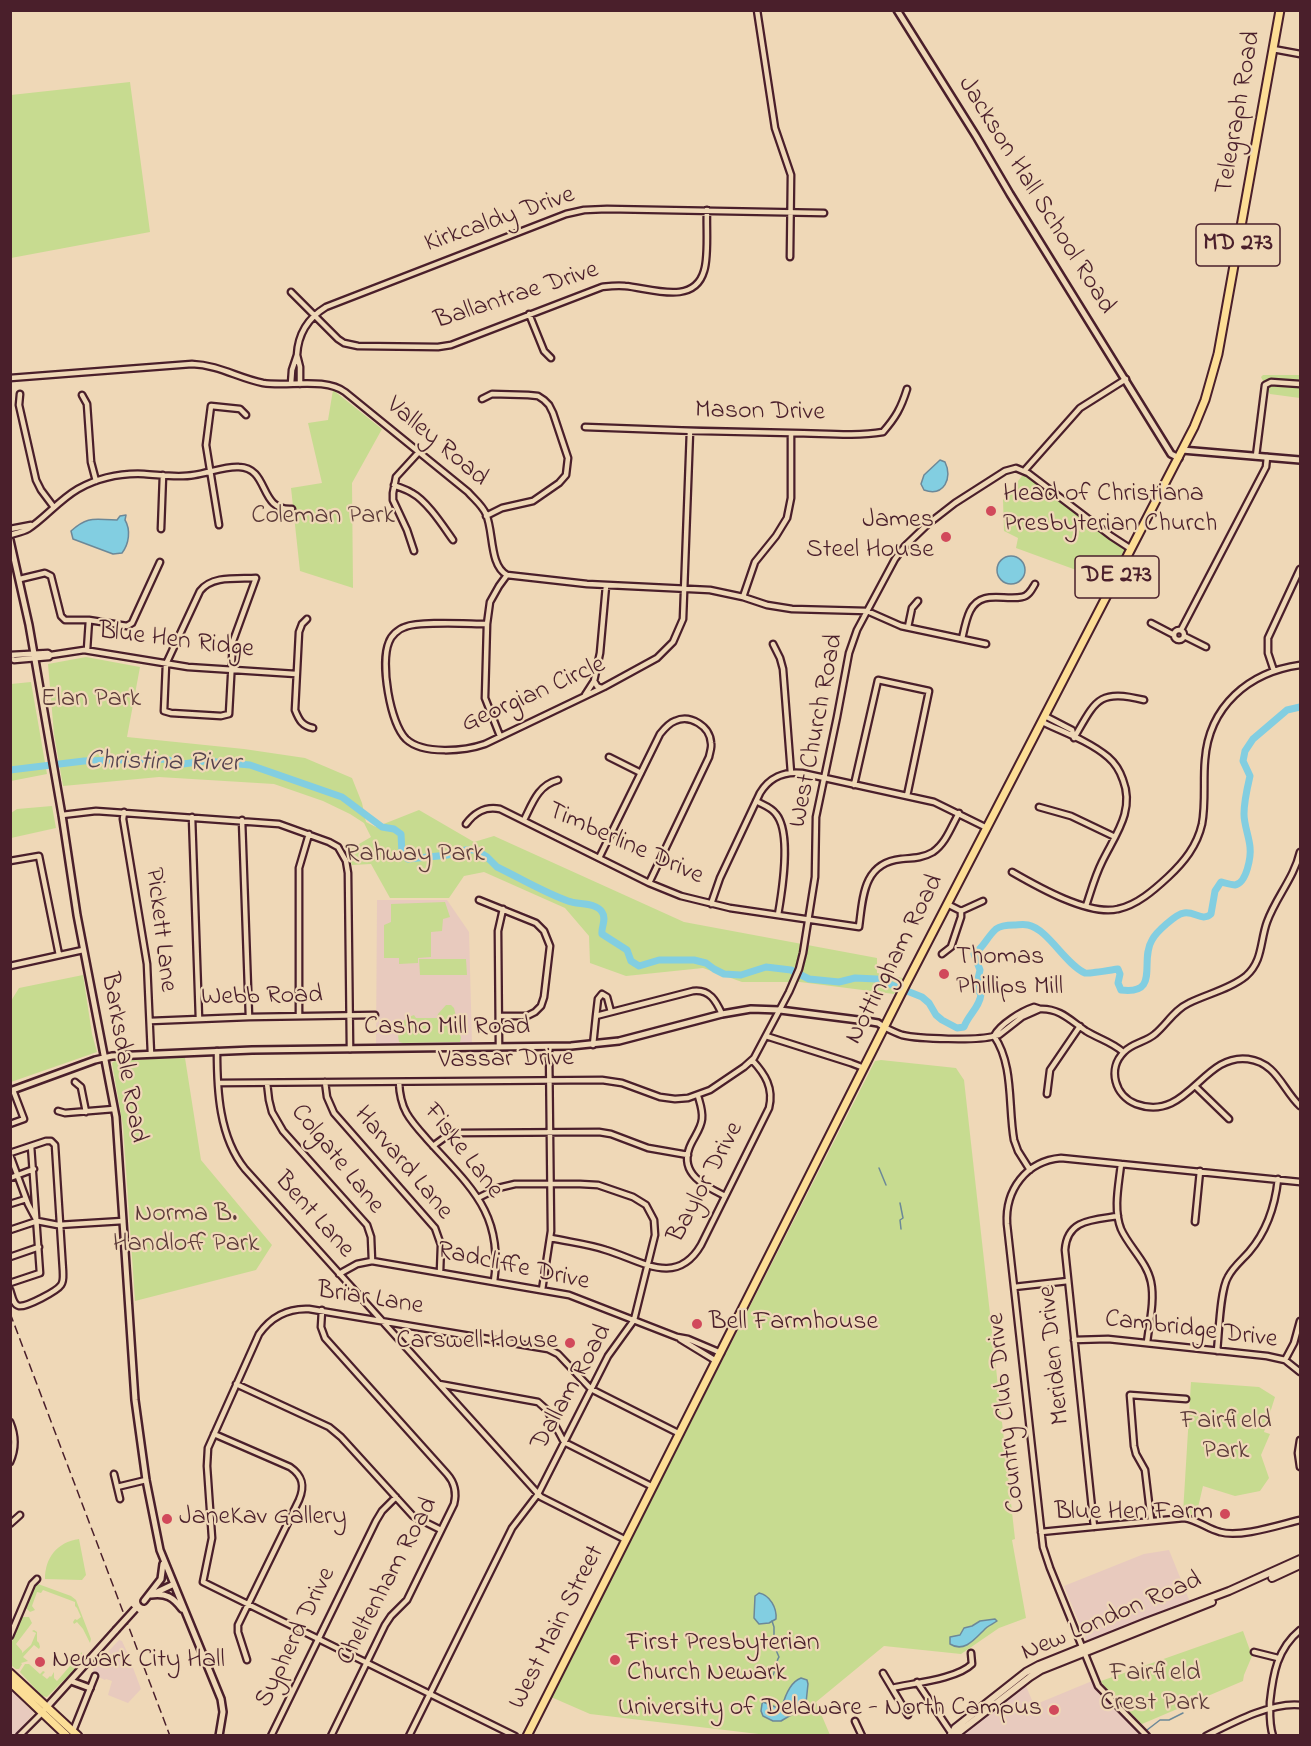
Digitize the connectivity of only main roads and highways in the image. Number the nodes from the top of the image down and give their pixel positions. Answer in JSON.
{"nodes":[{"id":1,"x":1280,"y":10,"type":"edge"},
{"id":2,"x":1205,"y":400,"type":"joint"},
{"id":3,"x":626,"y":1540,"type":"joint"},
{"id":4,"x":1300,"y":1559,"type":"edge"},
{"id":5,"x":1300,"y":1565,"type":"edge"},
{"id":6,"x":1083,"y":1650,"type":"junction"},
{"id":7,"x":10,"y":1673,"type":"edge"},
{"id":8,"x":10,"y":1682,"type":"edge"},
{"id":9,"x":45,"y":1710,"type":"junction"},
{"id":10,"x":73,"y":1734,"type":"edge"},
{"id":11,"x":952,"y":1735,"type":"edge"},
{"id":12,"x":527,"y":1736,"type":"edge"}],
"edges":[{"from":1,"to":2,"type":"main road","name":"Telegraph Road","number":"MD 273"},
{"from":2,"to":3,"type":"main road","name":"Nottingham Road","number":"DE 273"},
{"from":3,"to":12,"type":"main road","name":"West Main Street","number":"DE 273"},
{"from":4,"to":6,"type":"main road","name":"New London Road"},
{"from":5,"to":6,"type":"main road","name":"New London Road"},
{"from":6,"to":11,"type":"main road","name":"New London Road"},
{"from":7,"to":9,"type":"main road"},
{"from":8,"to":9,"type":"main road"},
{"from":9,"to":10,"type":"main road"}]}
